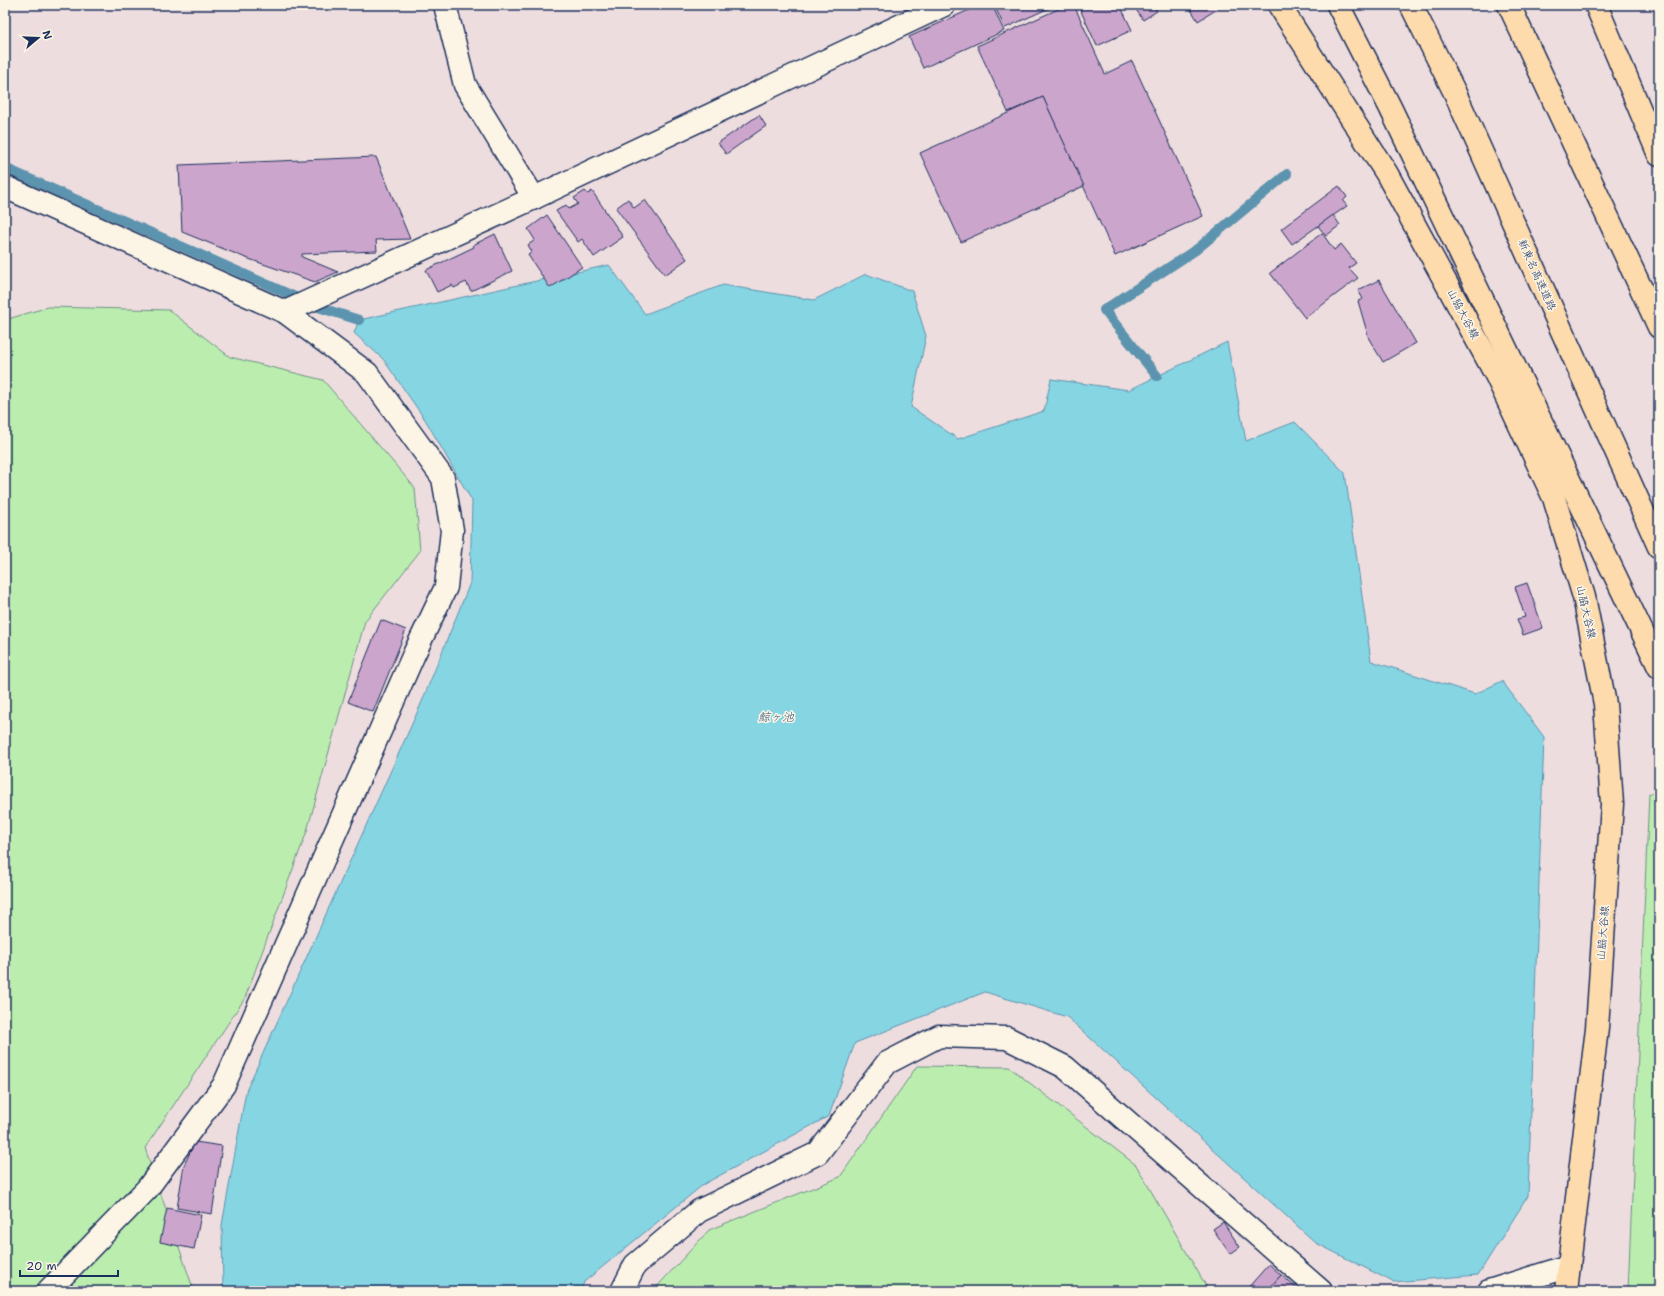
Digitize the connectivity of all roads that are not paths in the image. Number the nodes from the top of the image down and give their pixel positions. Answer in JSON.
{"nodes":[{"id":1,"x":445,"y":5,"type":"edge"},
{"id":2,"x":944,"y":5,"type":"edge"},
{"id":3,"x":1279,"y":5,"type":"edge"},
{"id":4,"x":1338,"y":5,"type":"edge"},
{"id":5,"x":1411,"y":5,"type":"edge"},
{"id":6,"x":1509,"y":5,"type":"edge"},
{"id":7,"x":1596,"y":5,"type":"edge"},
{"id":8,"x":1659,"y":155,"type":"edge"},
{"id":9,"x":5,"y":187,"type":"edge"},
{"id":10,"x":534,"y":198,"type":"junction"},
{"id":11,"x":284,"y":312,"type":"junction"},
{"id":12,"x":1659,"y":327,"type":"edge"},
{"id":13,"x":1659,"y":547,"type":"edge"},
{"id":14,"x":1659,"y":667,"type":"edge"},
{"id":15,"x":1569,"y":1266,"type":"junction"},
{"id":16,"x":48,"y":1291,"type":"edge"},
{"id":17,"x":622,"y":1291,"type":"edge"},
{"id":18,"x":1321,"y":1291,"type":"edge"},
{"id":19,"x":1489,"y":1291,"type":"edge"},
{"id":20,"x":1566,"y":1291,"type":"edge"}],
"edges":[{"from":1,"to":10,"type":"street"},
{"from":2,"to":10,"type":"street"},
{"from":3,"to":15,"type":"main road","name":"山脇大谷線"},
{"from":4,"to":14,"type":"main road"},
{"from":5,"to":13,"type":"main road","name":"新東名高速道路"},
{"from":6,"to":12,"type":"main road"},
{"from":7,"to":8,"type":"main road"},
{"from":9,"to":11,"type":"street"},
{"from":10,"to":11,"type":"street"},
{"from":11,"to":16,"type":"street"},
{"from":15,"to":19,"type":"street"},
{"from":15,"to":20,"type":"main road","name":"山脇大谷線"},
{"from":17,"to":18,"type":"street"}]}
